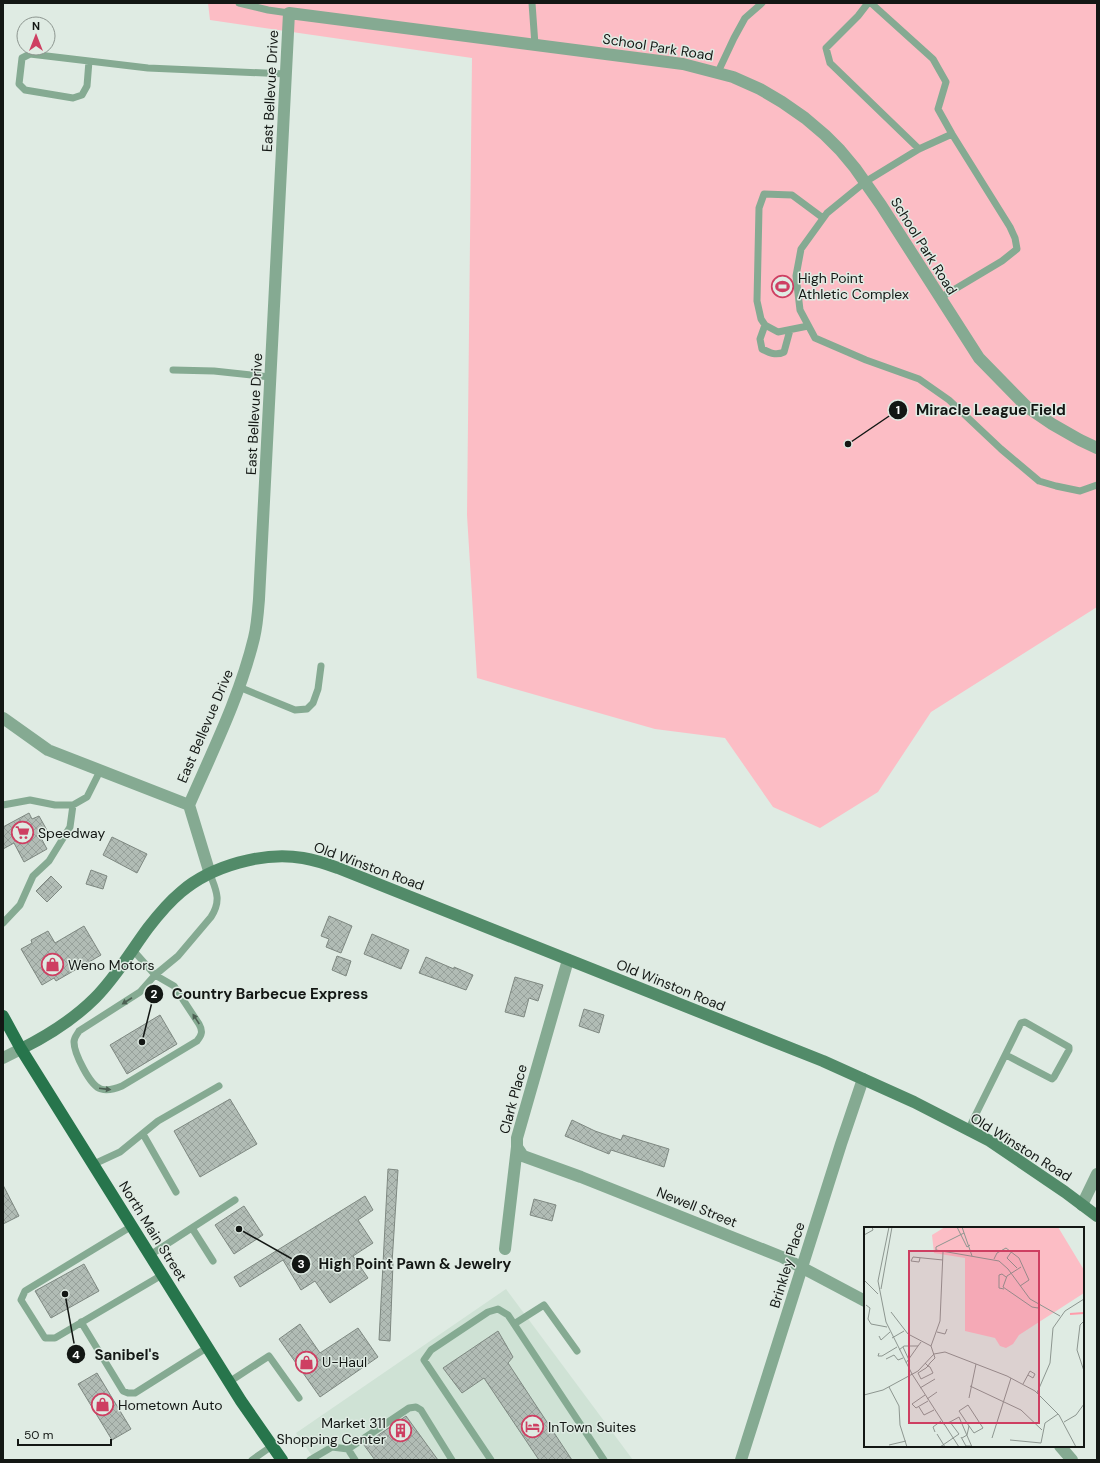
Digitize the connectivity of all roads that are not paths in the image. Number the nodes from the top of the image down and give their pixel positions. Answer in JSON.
{"nodes":[{"id":1,"x":239,"y":3,"type":"edge"},
{"id":2,"x":532,"y":3,"type":"edge"},
{"id":3,"x":762,"y":3,"type":"edge"},
{"id":4,"x":870,"y":3,"type":"edge"},
{"id":5,"x":289,"y":13,"type":"junction"},
{"id":6,"x":535,"y":45,"type":"junction"},
{"id":7,"x":90,"y":61,"type":"junction"},
{"id":8,"x":718,"y":72,"type":"junction"},
{"id":9,"x":286,"y":74,"type":"junction"},
{"id":10,"x":952,"y":134,"type":"junction"},
{"id":11,"x":919,"y":149,"type":"junction"},
{"id":12,"x":865,"y":182,"type":"junction"},
{"id":13,"x":823,"y":218,"type":"junction"},
{"id":14,"x":940,"y":298,"type":"junction"},
{"id":15,"x":765,"y":324,"type":"junction"},
{"id":16,"x":808,"y":326,"type":"junction"},
{"id":17,"x":790,"y":330,"type":"junction"},
{"id":18,"x":173,"y":370,"type":"dead end"},
{"id":19,"x":270,"y":377,"type":"junction"},
{"id":20,"x":1097,"y":448,"type":"edge"},
{"id":21,"x":1097,"y":486,"type":"edge"},
{"id":22,"x":320,"y":666,"type":"dead end"},
{"id":23,"x":239,"y":687,"type":"junction"},
{"id":24,"x":3,"y":718,"type":"edge"},
{"id":25,"x":100,"y":770,"type":"junction"},
{"id":26,"x":3,"y":804,"type":"edge"},
{"id":27,"x":73,"y":805,"type":"junction"},
{"id":28,"x":189,"y":805,"type":"junction"},
{"id":29,"x":210,"y":874,"type":"junction"},
{"id":30,"x":3,"y":923,"type":"edge"},
{"id":31,"x":133,"y":950,"type":"junction"},
{"id":32,"x":568,"y":960,"type":"junction"},
{"id":33,"x":156,"y":975,"type":"junction"},
{"id":34,"x":3,"y":1016,"type":"edge"},
{"id":35,"x":21,"y":1049,"type":"junction"},
{"id":36,"x":1006,"y":1055,"type":"junction"},
{"id":37,"x":3,"y":1058,"type":"edge"},
{"id":38,"x":863,"y":1079,"type":"junction"},
{"id":39,"x":219,"y":1086,"type":"dead end"},
{"id":40,"x":968,"y":1130,"type":"junction"},
{"id":41,"x":142,"y":1134,"type":"junction"},
{"id":42,"x":517,"y":1147,"type":"junction"},
{"id":43,"x":94,"y":1164,"type":"junction"},
{"id":44,"x":1097,"y":1174,"type":"edge"},
{"id":45,"x":176,"y":1192,"type":"dead end"},
{"id":46,"x":236,"y":1200,"type":"dead end"},
{"id":47,"x":1082,"y":1205,"type":"junction"},
{"id":48,"x":1097,"y":1216,"type":"edge"},
{"id":49,"x":132,"y":1226,"type":"junction"},
{"id":50,"x":192,"y":1228,"type":"junction"},
{"id":51,"x":505,"y":1249,"type":"dead end"},
{"id":52,"x":150,"y":1255,"type":"junction"},
{"id":53,"x":213,"y":1261,"type":"dead end"},
{"id":54,"x":802,"y":1268,"type":"junction"},
{"id":55,"x":162,"y":1275,"type":"junction"},
{"id":56,"x":864,"y":1300,"type":"edge"},
{"id":57,"x":81,"y":1322,"type":"junction"},
{"id":58,"x":514,"y":1324,"type":"junction"},
{"id":59,"x":208,"y":1347,"type":"junction"},
{"id":60,"x":577,"y":1351,"type":"dead end"},
{"id":61,"x":229,"y":1382,"type":"junction"},
{"id":62,"x":300,"y":1398,"type":"dead end"},
{"id":63,"x":272,"y":1446,"type":"junction"},
{"id":64,"x":1061,"y":1447,"type":"edge"},
{"id":65,"x":348,"y":1449,"type":"junction"},
{"id":66,"x":252,"y":1460,"type":"edge"},
{"id":67,"x":282,"y":1460,"type":"edge"},
{"id":68,"x":310,"y":1460,"type":"edge"},
{"id":69,"x":355,"y":1460,"type":"edge"},
{"id":70,"x":452,"y":1460,"type":"edge"},
{"id":71,"x":491,"y":1460,"type":"edge"},
{"id":72,"x":604,"y":1460,"type":"edge"},
{"id":73,"x":741,"y":1460,"type":"edge"},
{"id":74,"x":1072,"y":1460,"type":"edge"}],
"edges":[{"from":1,"to":5,"type":"lane"},
{"from":2,"to":6,"type":"lane"},
{"from":3,"to":8,"type":"lane"},
{"from":4,"to":10,"type":"lane"},
{"from":4,"to":11,"type":"lane"},
{"from":5,"to":6,"type":"street","name":"School Park Road"},
{"from":5,"to":9,"type":"street","name":"East Bellevue Drive"},
{"from":6,"to":8,"type":"street","name":"School Park Road"},
{"from":7,"to":7,"type":"lane"},
{"from":7,"to":9,"type":"lane"},
{"from":8,"to":12,"type":"street","name":"School Park Road"},
{"from":9,"to":19,"type":"street","name":"East Bellevue Drive"},
{"from":10,"to":11,"type":"lane"},
{"from":10,"to":14,"type":"lane"},
{"from":11,"to":12,"type":"lane"},
{"from":12,"to":13,"type":"lane"},
{"from":12,"to":14,"type":"street","name":"School Park Road"},
{"from":13,"to":15,"type":"lane"},
{"from":13,"to":16,"type":"lane"},
{"from":14,"to":20,"type":"street","name":"School Park Road"},
{"from":15,"to":17,"type":"lane"},
{"from":15,"to":17,"type":"lane"},
{"from":16,"to":17,"type":"lane"},
{"from":16,"to":21,"type":"lane"},
{"from":18,"to":19,"type":"lane"},
{"from":19,"to":23,"type":"street","name":"East Bellevue Drive"},
{"from":22,"to":23,"type":"lane"},
{"from":23,"to":28,"type":"street","name":"East Bellevue Drive"},
{"from":24,"to":25,"type":"street"},
{"from":25,"to":27,"type":"lane"},
{"from":25,"to":28,"type":"street"},
{"from":26,"to":27,"type":"lane"},
{"from":27,"to":30,"type":"lane"},
{"from":28,"to":29,"type":"street"},
{"from":29,"to":31,"type":"street","name":"Old Winston Road"},
{"from":29,"to":32,"type":"street","name":"Old Winston Road"},
{"from":29,"to":33,"type":"lane"},
{"from":31,"to":33,"type":"lane"},
{"from":31,"to":35,"type":"street","name":"Old Winston Road"},
{"from":32,"to":38,"type":"street","name":"Old Winston Road"},
{"from":32,"to":42,"type":"street","name":"Clark Place"},
{"from":33,"to":33,"type":"lane","one_way":true},
{"from":34,"to":35,"type":"main road","name":"North Main Street"},
{"from":35,"to":37,"type":"street"},
{"from":35,"to":43,"type":"main road","name":"North Main Street"},
{"from":36,"to":36,"type":"lane"},
{"from":36,"to":40,"type":"lane"},
{"from":38,"to":40,"type":"street","name":"Old Winston Road"},
{"from":38,"to":54,"type":"street","name":"Brinkley Place"},
{"from":39,"to":41,"type":"lane"},
{"from":40,"to":47,"type":"street","name":"Old Winston Road"},
{"from":41,"to":43,"type":"lane"},
{"from":41,"to":45,"type":"lane"},
{"from":42,"to":51,"type":"street","name":"Clark Place"},
{"from":42,"to":54,"type":"street","name":"Newell Street"},
{"from":43,"to":49,"type":"main road","name":"North Main Street"},
{"from":44,"to":47,"type":"street"},
{"from":46,"to":50,"type":"lane"},
{"from":47,"to":48,"type":"street","name":"Old Winston Road"},
{"from":49,"to":52,"type":"main road","name":"North Main Street"},
{"from":49,"to":57,"type":"lane"},
{"from":50,"to":52,"type":"lane"},
{"from":50,"to":53,"type":"lane"},
{"from":52,"to":55,"type":"main road","name":"North Main Street"},
{"from":54,"to":56,"type":"street","name":"Newell Street"},
{"from":54,"to":73,"type":"street","name":"Brinkley Place"},
{"from":55,"to":57,"type":"lane"},
{"from":55,"to":59,"type":"main road","name":"North Main Street"},
{"from":57,"to":59,"type":"lane"},
{"from":58,"to":60,"type":"lane"},
{"from":58,"to":71,"type":"lane"},
{"from":58,"to":72,"type":"lane"},
{"from":59,"to":61,"type":"main road","name":"North Main Street"},
{"from":61,"to":62,"type":"lane"},
{"from":61,"to":63,"type":"main road","name":"North Main Street"},
{"from":63,"to":66,"type":"lane"},
{"from":63,"to":67,"type":"main road","name":"North Main Street"},
{"from":64,"to":74,"type":"street"},
{"from":65,"to":68,"type":"lane"},
{"from":65,"to":69,"type":"lane"},
{"from":65,"to":70,"type":"lane"}]}
